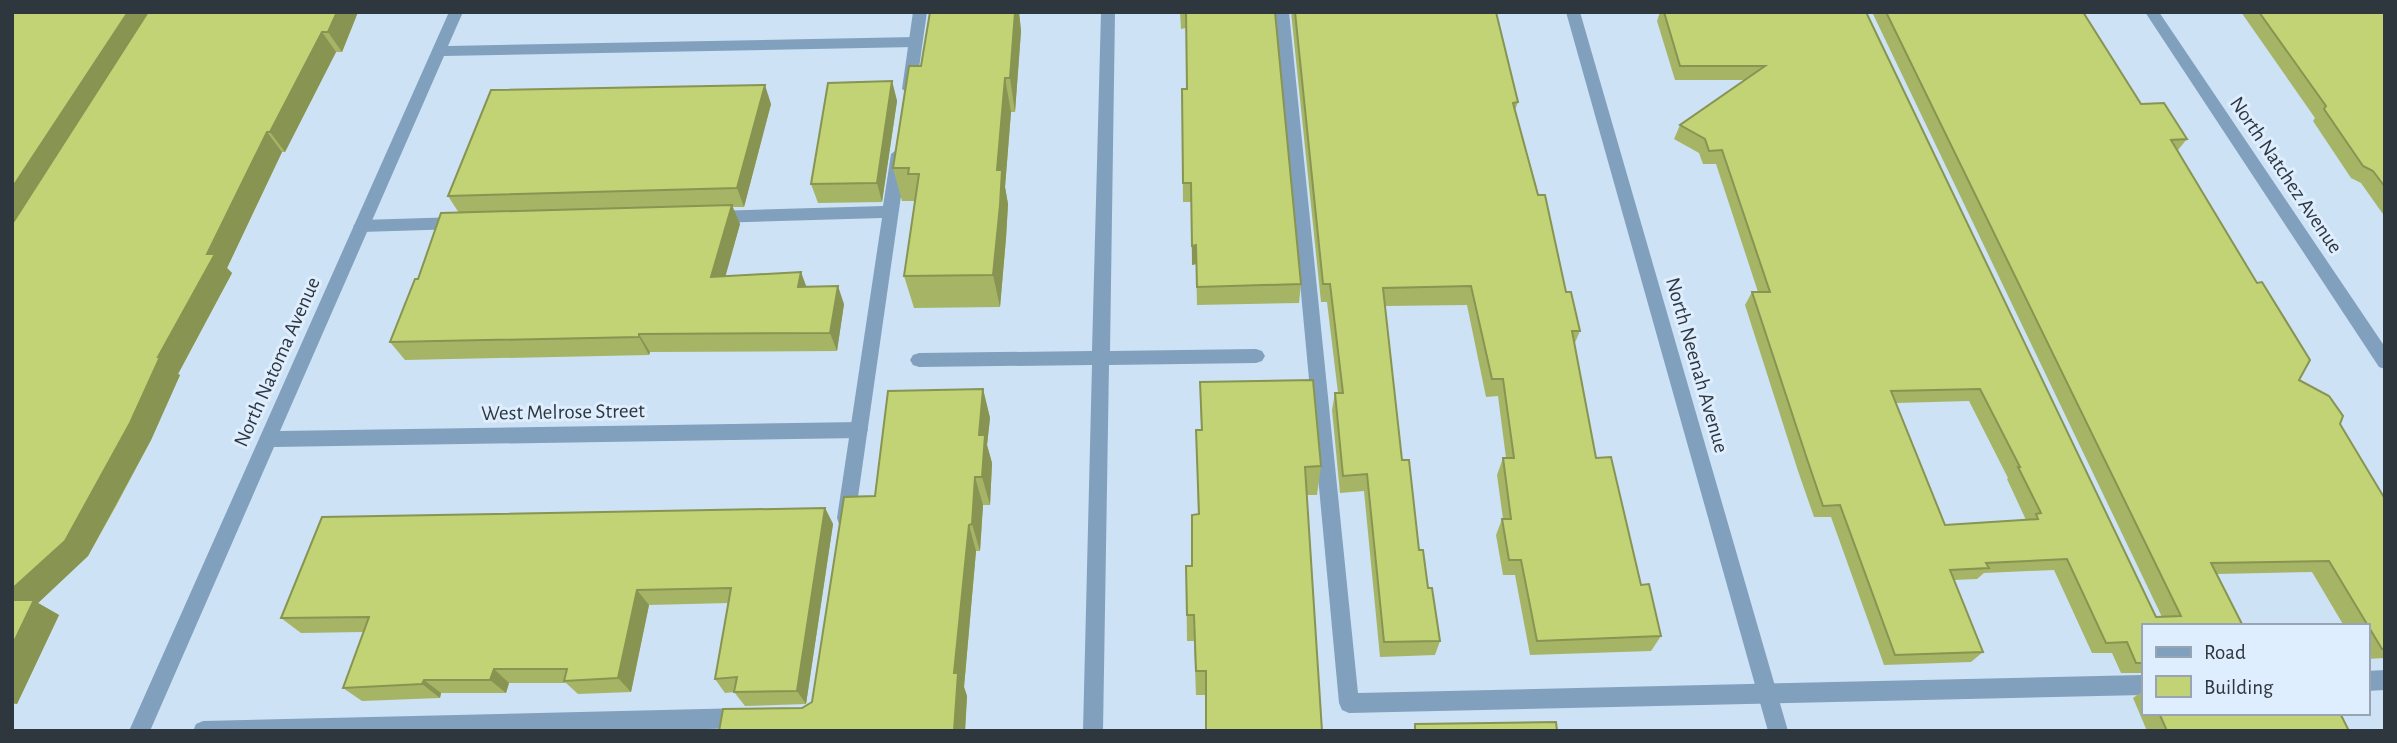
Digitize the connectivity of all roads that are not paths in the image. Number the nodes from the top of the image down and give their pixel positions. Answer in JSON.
{"nodes":[{"id":1,"x":456,"y":12,"type":"edge"},
{"id":2,"x":920,"y":12,"type":"edge"},
{"id":3,"x":1108,"y":12,"type":"edge"},
{"id":4,"x":1282,"y":12,"type":"edge"},
{"id":5,"x":1573,"y":12,"type":"edge"},
{"id":6,"x":2152,"y":12,"type":"edge"},
{"id":7,"x":915,"y":42,"type":"junction"},
{"id":8,"x":439,"y":51,"type":"junction"},
{"id":9,"x":906,"y":107,"type":"edge"},
{"id":10,"x":902,"y":134,"type":"edge"},
{"id":11,"x":891,"y":212,"type":"junction"},
{"id":12,"x":696,"y":217,"type":"edge"},
{"id":13,"x":473,"y":223,"type":"edge"},
{"id":14,"x":361,"y":226,"type":"junction"},
{"id":15,"x":1256,"y":356,"type":"dead end"},
{"id":16,"x":1101,"y":358,"type":"junction"},
{"id":17,"x":919,"y":360,"type":"dead end"},
{"id":18,"x":2385,"y":362,"type":"edge"},
{"id":19,"x":859,"y":430,"type":"junction"},
{"id":20,"x":268,"y":439,"type":"junction"},
{"id":21,"x":843,"y":539,"type":"edge"},
{"id":22,"x":2142,"y":685,"type":"edge"},
{"id":23,"x":1768,"y":694,"type":"junction"},
{"id":24,"x":761,"y":718,"type":"edge"},
{"id":25,"x":139,"y":731,"type":"edge"},
{"id":26,"x":203,"y":731,"type":"edge"},
{"id":27,"x":1093,"y":731,"type":"edge"},
{"id":28,"x":1778,"y":731,"type":"edge"}],
"edges":[{"from":1,"to":8,"type":"street","name":"North Natoma Avenue"},
{"from":2,"to":7,"type":"street"},
{"from":3,"to":16,"type":"street"},
{"from":4,"to":23,"type":"street"},
{"from":5,"to":23,"type":"street","name":"North Neenah Avenue"},
{"from":6,"to":18,"type":"street","name":"North Natchez Avenue"},
{"from":7,"to":8,"type":"street"},
{"from":7,"to":9,"type":"street"},
{"from":8,"to":14,"type":"street","name":"North Natoma Avenue"},
{"from":10,"to":11,"type":"street"},
{"from":11,"to":12,"type":"street"},
{"from":11,"to":19,"type":"street"},
{"from":13,"to":14,"type":"street"},
{"from":14,"to":20,"type":"street","name":"North Natoma Avenue"},
{"from":15,"to":16,"type":"street"},
{"from":16,"to":17,"type":"street"},
{"from":16,"to":27,"type":"street"},
{"from":19,"to":20,"type":"street","name":"West Melrose Street"},
{"from":19,"to":21,"type":"street"},
{"from":20,"to":25,"type":"street","name":"North Natoma Avenue"},
{"from":22,"to":23,"type":"street"},
{"from":23,"to":28,"type":"street","name":"North Neenah Avenue"},
{"from":24,"to":26,"type":"street"}]}
